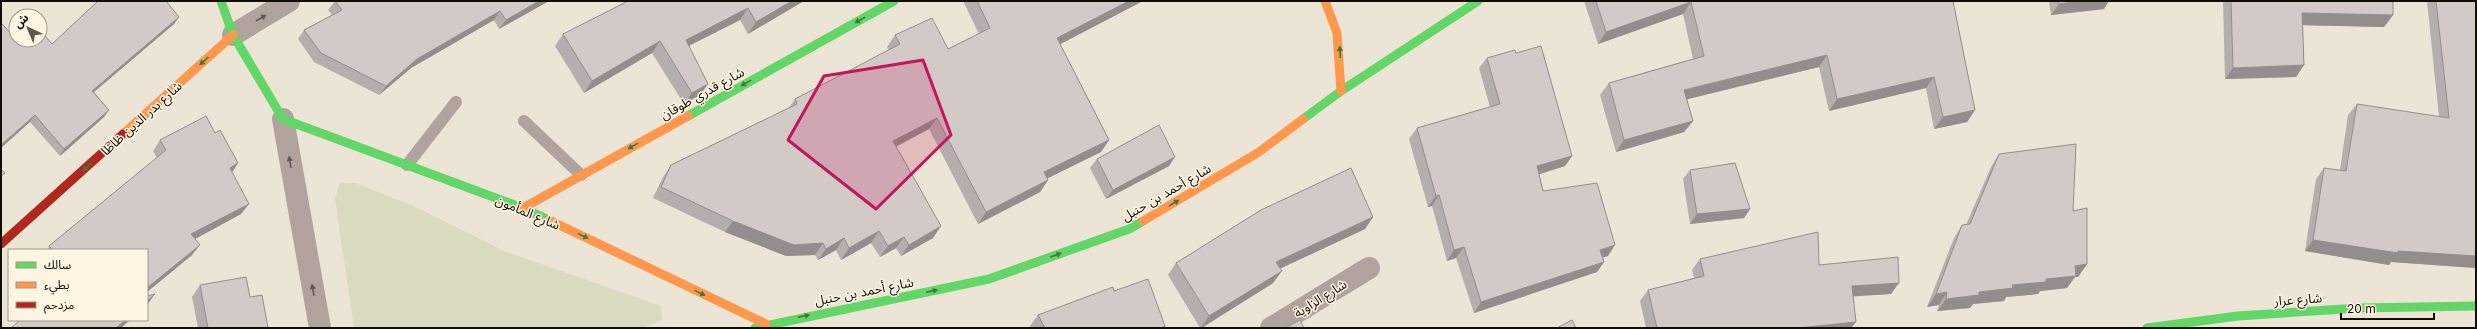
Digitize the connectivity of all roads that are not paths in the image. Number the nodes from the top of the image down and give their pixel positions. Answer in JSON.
{"nodes":[{"id":1,"x":221,"y":1,"type":"edge"},
{"id":2,"x":289,"y":1,"type":"edge"},
{"id":3,"x":894,"y":1,"type":"edge"},
{"id":4,"x":1325,"y":1,"type":"edge"},
{"id":5,"x":1478,"y":1,"type":"edge"},
{"id":6,"x":233,"y":35,"type":"junction"},
{"id":7,"x":1340,"y":91,"type":"junction"},
{"id":8,"x":456,"y":102,"type":"dead end"},
{"id":9,"x":283,"y":119,"type":"junction"},
{"id":10,"x":524,"y":121,"type":"dead end"},
{"id":11,"x":407,"y":165,"type":"junction"},
{"id":12,"x":581,"y":175,"type":"junction"},
{"id":13,"x":522,"y":208,"type":"junction"},
{"id":14,"x":1,"y":244,"type":"edge"},
{"id":15,"x":1368,"y":268,"type":"dead end"},
{"id":16,"x":2476,"y":306,"type":"edge"},
{"id":17,"x":766,"y":324,"type":"junction"},
{"id":18,"x":320,"y":328,"type":"edge"},
{"id":19,"x":755,"y":328,"type":"edge"},
{"id":20,"x":1271,"y":328,"type":"edge"},
{"id":21,"x":2147,"y":328,"type":"edge"}],
"edges":[{"from":1,"to":6,"type":"street"},
{"from":6,"to":2,"type":"street","name":"شارع بدر الدين ظاظا","one_way":true},
{"from":3,"to":12,"type":"street","name":"شارع قدري طوقان","one_way":true},
{"from":7,"to":4,"type":"street","one_way":true},
{"from":5,"to":7,"type":"street","name":"شارع أحمد بن حنبل"},
{"from":6,"to":9,"type":"street"},
{"from":6,"to":14,"type":"street","name":"شارع بدر الدين ظاظا","one_way":true},
{"from":17,"to":7,"type":"street","name":"شارع أحمد بن حنبل","one_way":true},
{"from":8,"to":11,"type":"lane"},
{"from":9,"to":11,"type":"street","name":"شارع المأمون"},
{"from":18,"to":9,"type":"street","one_way":true},
{"from":10,"to":12,"type":"lane"},
{"from":11,"to":13,"type":"street","name":"شارع المأمون"},
{"from":12,"to":13,"type":"street","name":"شارع قدري طوقان"},
{"from":13,"to":17,"type":"street","name":"شارع المأمون","one_way":true},
{"from":15,"to":20,"type":"street","name":"شارع الزاوية"},
{"from":16,"to":21,"type":"street","name":"شارع عرار"},
{"from":17,"to":19,"type":"street","name":"شارع أحمد بن حنبل"}]}
